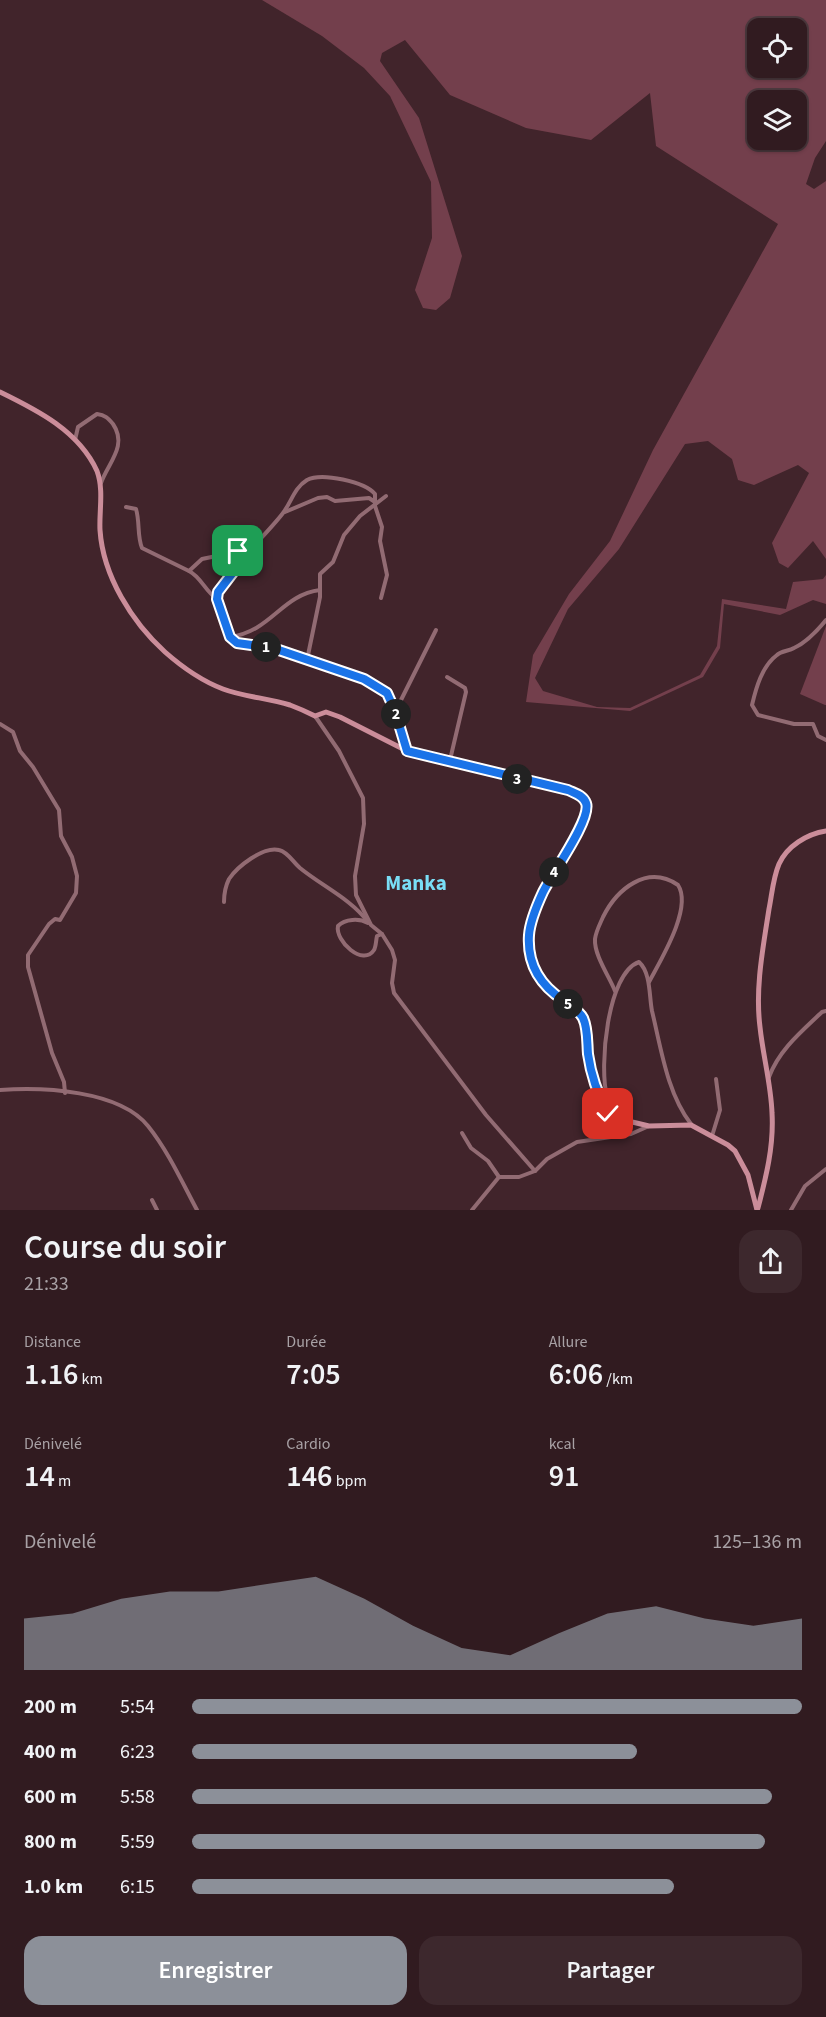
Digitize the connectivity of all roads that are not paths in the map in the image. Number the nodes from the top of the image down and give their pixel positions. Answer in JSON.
{"nodes":[{"id":1,"x":0,"y":392,"type":"edge"},
{"id":2,"x":75,"y":440,"type":"junction"},
{"id":3,"x":100,"y":483,"type":"junction"},
{"id":4,"x":386,"y":496,"type":"dead end"},
{"id":5,"x":375,"y":504,"type":"junction"},
{"id":6,"x":126,"y":507,"type":"dead end"},
{"id":7,"x":284,"y":512,"type":"junction"},
{"id":8,"x":251,"y":549,"type":"junction"},
{"id":9,"x":189,"y":571,"type":"junction"},
{"id":10,"x":320,"y":590,"type":"junction"},
{"id":11,"x":381,"y":598,"type":"dead end"},
{"id":12,"x":217,"y":599,"type":"junction"},
{"id":13,"x":826,"y":620,"type":"edge"},
{"id":14,"x":436,"y":630,"type":"dead end"},
{"id":15,"x":230,"y":637,"type":"junction"},
{"id":16,"x":307,"y":660,"type":"junction"},
{"id":17,"x":447,"y":677,"type":"dead end"},
{"id":18,"x":395,"y":711,"type":"junction"},
{"id":19,"x":315,"y":716,"type":"junction"},
{"id":20,"x":0,"y":724,"type":"edge"},
{"id":21,"x":826,"y":740,"type":"edge"},
{"id":22,"x":407,"y":751,"type":"junction"},
{"id":23,"x":450,"y":760,"type":"junction"},
{"id":24,"x":826,"y":831,"type":"edge"},
{"id":25,"x":224,"y":902,"type":"dead end"},
{"id":26,"x":371,"y":925,"type":"junction"},
{"id":27,"x":382,"y":934,"type":"junction"},
{"id":28,"x":648,"y":983,"type":"junction"},
{"id":29,"x":615,"y":991,"type":"junction"},
{"id":30,"x":826,"y":1011,"type":"edge"},
{"id":31,"x":768,"y":1078,"type":"junction"},
{"id":32,"x":716,"y":1079,"type":"dead end"},
{"id":33,"x":0,"y":1090,"type":"edge"},
{"id":34,"x":65,"y":1093,"type":"junction"},
{"id":35,"x":628,"y":1121,"type":"junction"},
{"id":36,"x":691,"y":1125,"type":"junction"},
{"id":37,"x":649,"y":1126,"type":"junction"},
{"id":38,"x":462,"y":1133,"type":"dead end"},
{"id":39,"x":712,"y":1137,"type":"junction"},
{"id":40,"x":826,"y":1169,"type":"edge"},
{"id":41,"x":535,"y":1171,"type":"junction"},
{"id":42,"x":499,"y":1177,"type":"junction"},
{"id":43,"x":152,"y":1200,"type":"dead end"},
{"id":44,"x":157,"y":1210,"type":"edge"},
{"id":45,"x":197,"y":1210,"type":"edge"},
{"id":46,"x":472,"y":1210,"type":"edge"},
{"id":47,"x":757,"y":1210,"type":"edge"},
{"id":48,"x":791,"y":1210,"type":"edge"}],
"edges":[{"from":1,"to":2,"type":"street"},
{"from":2,"to":3,"type":"street"},
{"from":2,"to":3,"type":"street"},
{"from":3,"to":19,"type":"street"},
{"from":4,"to":5,"type":"street"},
{"from":5,"to":7,"type":"street"},
{"from":5,"to":7,"type":"street"},
{"from":5,"to":10,"type":"street"},
{"from":5,"to":11,"type":"street"},
{"from":6,"to":9,"type":"street"},
{"from":7,"to":8,"type":"street"},
{"from":8,"to":9,"type":"street"},
{"from":8,"to":12,"type":"street"},
{"from":9,"to":12,"type":"street"},
{"from":10,"to":15,"type":"street"},
{"from":10,"to":16,"type":"street"},
{"from":12,"to":15,"type":"street"},
{"from":13,"to":21,"type":"street"},
{"from":14,"to":18,"type":"street"},
{"from":15,"to":16,"type":"street"},
{"from":16,"to":18,"type":"street"},
{"from":17,"to":23,"type":"street"},
{"from":18,"to":22,"type":"street"},
{"from":19,"to":22,"type":"street"},
{"from":19,"to":26,"type":"street"},
{"from":20,"to":34,"type":"street"},
{"from":22,"to":23,"type":"street"},
{"from":23,"to":35,"type":"street"},
{"from":24,"to":31,"type":"street"},
{"from":25,"to":26,"type":"street"},
{"from":26,"to":27,"type":"street"},
{"from":26,"to":27,"type":"street"},
{"from":27,"to":41,"type":"street"},
{"from":28,"to":29,"type":"street"},
{"from":28,"to":29,"type":"street"},
{"from":28,"to":36,"type":"street"},
{"from":29,"to":35,"type":"street"},
{"from":30,"to":31,"type":"street"},
{"from":31,"to":47,"type":"street"},
{"from":32,"to":39,"type":"street"},
{"from":33,"to":34,"type":"street"},
{"from":34,"to":45,"type":"street"},
{"from":35,"to":37,"type":"street"},
{"from":36,"to":37,"type":"street"},
{"from":36,"to":39,"type":"street"},
{"from":37,"to":41,"type":"street"},
{"from":38,"to":42,"type":"street"},
{"from":39,"to":47,"type":"street"},
{"from":40,"to":48,"type":"street"},
{"from":41,"to":42,"type":"street"},
{"from":42,"to":46,"type":"street"},
{"from":43,"to":44,"type":"street"}]}
